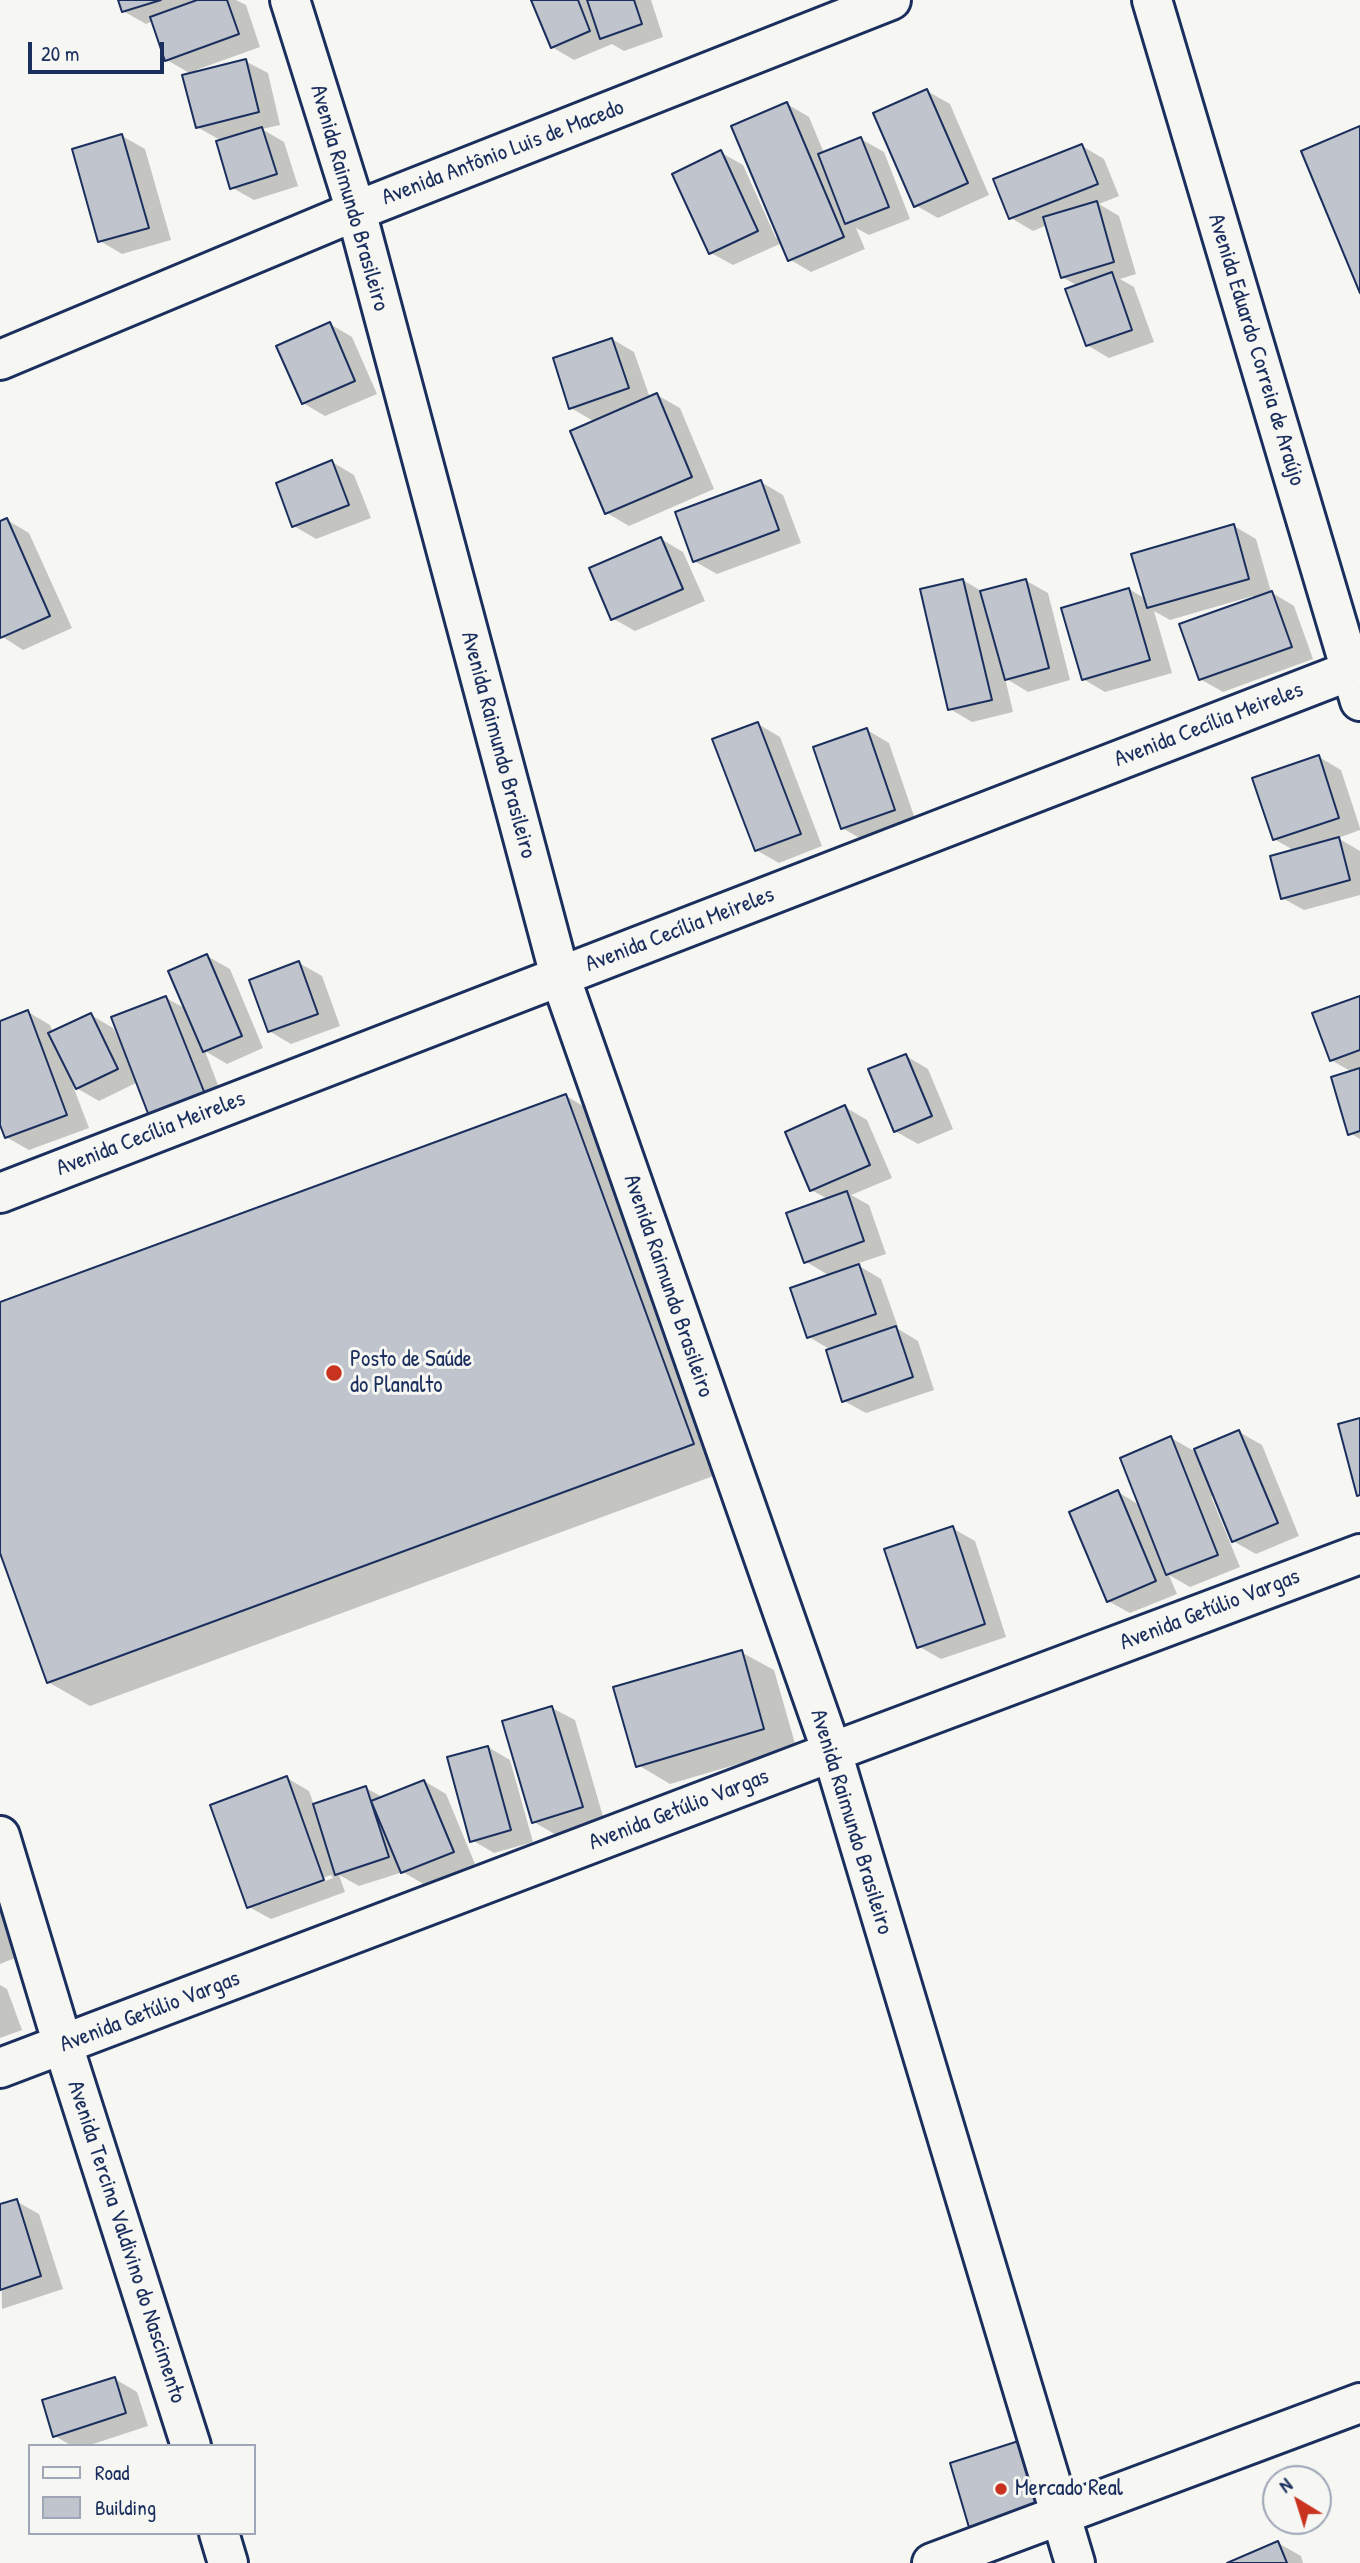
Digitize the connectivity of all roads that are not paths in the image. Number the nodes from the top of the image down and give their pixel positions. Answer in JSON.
{"nodes":[{"id":1,"x":290,"y":0,"type":"edge"},
{"id":2,"x":891,"y":0,"type":"edge"},
{"id":3,"x":1152,"y":0,"type":"edge"},
{"id":4,"x":356,"y":211,"type":"junction"},
{"id":5,"x":0,"y":360,"type":"edge"},
{"id":6,"x":1357,"y":679,"type":"edge"},
{"id":7,"x":560,"y":976,"type":"junction"},
{"id":8,"x":0,"y":1193,"type":"edge"},
{"id":9,"x":1360,"y":1554,"type":"edge"},
{"id":10,"x":832,"y":1752,"type":"junction"},
{"id":11,"x":0,"y":1836,"type":"edge"},
{"id":12,"x":63,"y":2045,"type":"junction"},
{"id":13,"x":0,"y":2068,"type":"edge"},
{"id":14,"x":1360,"y":2403,"type":"edge"},
{"id":15,"x":190,"y":2444,"type":"edge"},
{"id":16,"x":1060,"y":2516,"type":"junction"},
{"id":17,"x":220,"y":2535,"type":"edge"},
{"id":18,"x":228,"y":2563,"type":"edge"},
{"id":19,"x":932,"y":2563,"type":"edge"},
{"id":20,"x":1075,"y":2563,"type":"edge"}],
"edges":[{"from":1,"to":4,"type":"street","name":"Avenida Raimundo Brasileiro"},
{"from":2,"to":4,"type":"street","name":"Avenida Antônio Luis de Macedo"},
{"from":3,"to":6,"type":"street","name":"Avenida Eduardo Correia de Araújo"},
{"from":4,"to":5,"type":"street","name":"Avenida Antônio Luis de Macedo"},
{"from":4,"to":7,"type":"street","name":"Avenida Raimundo Brasileiro"},
{"from":6,"to":7,"type":"street","name":"Avenida Cecília Meireles"},
{"from":7,"to":8,"type":"street","name":"Avenida Cecília Meireles"},
{"from":7,"to":10,"type":"street","name":"Avenida Raimundo Brasileiro"},
{"from":9,"to":10,"type":"street","name":"Avenida Getúlio Vargas"},
{"from":10,"to":12,"type":"street","name":"Avenida Getúlio Vargas"},
{"from":10,"to":16,"type":"street","name":"Avenida Raimundo Brasileiro"},
{"from":11,"to":12,"type":"street","name":"Avenida Tercina Valdivino do Nascimento"},
{"from":12,"to":13,"type":"street","name":"Avenida Getúlio Vargas"},
{"from":12,"to":15,"type":"street","name":"Avenida Tercina Valdivino do Nascimento"},
{"from":14,"to":16,"type":"street"},
{"from":16,"to":19,"type":"street"},
{"from":16,"to":20,"type":"street","name":"Avenida Raimundo Brasileiro"},
{"from":17,"to":18,"type":"street"}]}
